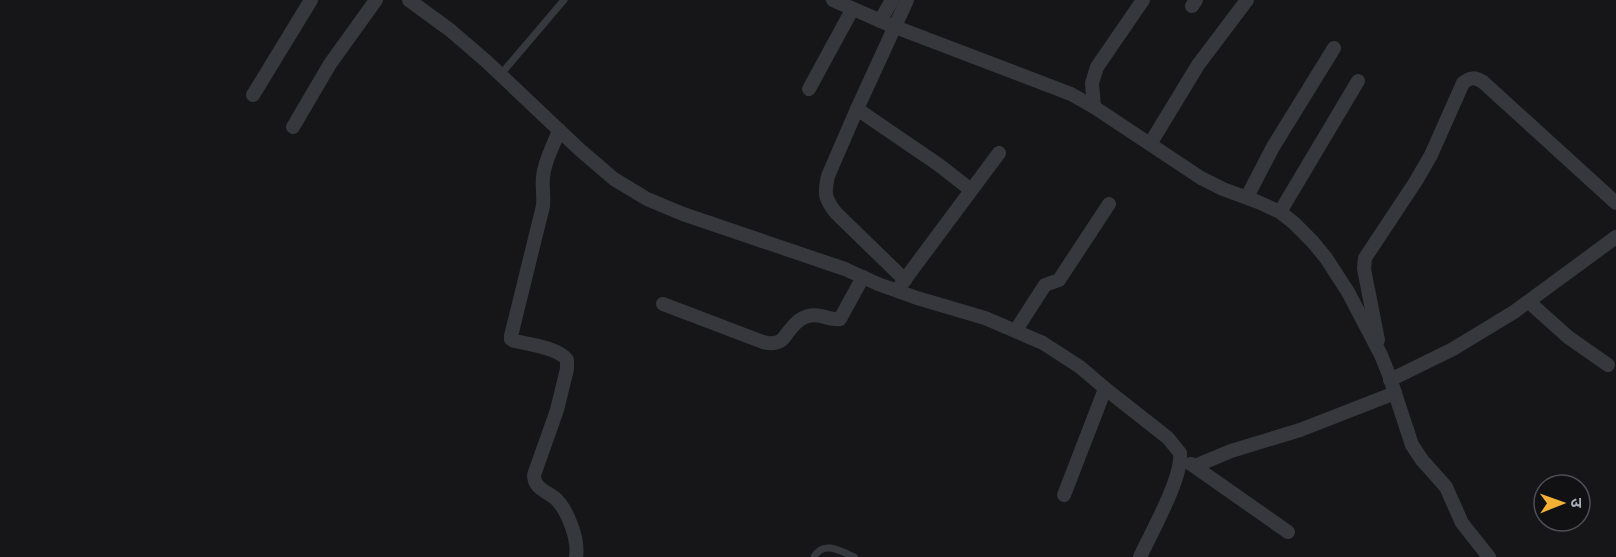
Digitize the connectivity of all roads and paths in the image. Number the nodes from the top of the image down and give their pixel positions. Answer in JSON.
{"nodes":[{"id":1,"x":311,"y":0,"type":"edge"},
{"id":2,"x":376,"y":0,"type":"edge"},
{"id":3,"x":564,"y":0,"type":"edge"},
{"id":4,"x":832,"y":0,"type":"edge"},
{"id":5,"x":892,"y":0,"type":"edge"},
{"id":6,"x":907,"y":0,"type":"edge"},
{"id":7,"x":1143,"y":0,"type":"edge"},
{"id":8,"x":1247,"y":0,"type":"edge"},
{"id":9,"x":413,"y":1,"type":"edge"},
{"id":10,"x":852,"y":10,"type":"junction"},
{"id":11,"x":888,"y":24,"type":"junction"},
{"id":12,"x":1334,"y":48,"type":"dead end"},
{"id":13,"x":501,"y":74,"type":"junction"},
{"id":14,"x":1358,"y":81,"type":"dead end"},
{"id":15,"x":809,"y":89,"type":"dead end"},
{"id":16,"x":253,"y":95,"type":"dead end"},
{"id":17,"x":1094,"y":107,"type":"junction"},
{"id":18,"x":857,"y":109,"type":"junction"},
{"id":19,"x":293,"y":127,"type":"dead end"},
{"id":20,"x":560,"y":130,"type":"junction"},
{"id":21,"x":1150,"y":144,"type":"junction"},
{"id":22,"x":999,"y":153,"type":"dead end"},
{"id":23,"x":971,"y":190,"type":"junction"},
{"id":24,"x":1246,"y":197,"type":"junction"},
{"id":25,"x":1616,"y":203,"type":"edge"},
{"id":26,"x":1109,"y":204,"type":"dead end"},
{"id":27,"x":1280,"y":212,"type":"junction"},
{"id":28,"x":1616,"y":237,"type":"edge"},
{"id":29,"x":863,"y":277,"type":"junction"},
{"id":30,"x":901,"y":284,"type":"junction"},
{"id":31,"x":1528,"y":302,"type":"junction"},
{"id":32,"x":663,"y":303,"type":"dead end"},
{"id":33,"x":1016,"y":330,"type":"junction"},
{"id":34,"x":1381,"y":355,"type":"junction"},
{"id":35,"x":1608,"y":365,"type":"dead end"},
{"id":36,"x":1390,"y":380,"type":"junction"},
{"id":37,"x":1105,"y":389,"type":"junction"},
{"id":38,"x":1395,"y":393,"type":"junction"},
{"id":39,"x":1181,"y":459,"type":"junction"},
{"id":40,"x":1195,"y":466,"type":"junction"},
{"id":41,"x":1064,"y":495,"type":"dead end"},
{"id":42,"x":1288,"y":532,"type":"dead end"},
{"id":43,"x":576,"y":557,"type":"edge"},
{"id":44,"x":814,"y":557,"type":"edge"},
{"id":45,"x":854,"y":557,"type":"edge"},
{"id":46,"x":1140,"y":557,"type":"edge"},
{"id":47,"x":1490,"y":557,"type":"edge"}],
"edges":[{"from":1,"to":16,"type":"street"},
{"from":2,"to":19,"type":"street"},
{"from":3,"to":13,"type":"lane"},
{"from":4,"to":10,"type":"street"},
{"from":5,"to":11,"type":"street"},
{"from":6,"to":11,"type":"street"},
{"from":7,"to":17,"type":"street"},
{"from":8,"to":21,"type":"street"},
{"from":9,"to":13,"type":"street"},
{"from":10,"to":11,"type":"street"},
{"from":10,"to":15,"type":"street"},
{"from":11,"to":17,"type":"street"},
{"from":11,"to":18,"type":"street"},
{"from":12,"to":24,"type":"street"},
{"from":13,"to":20,"type":"street"},
{"from":14,"to":27,"type":"street"},
{"from":17,"to":21,"type":"street"},
{"from":18,"to":23,"type":"street"},
{"from":18,"to":30,"type":"street"},
{"from":20,"to":29,"type":"street"},
{"from":20,"to":43,"type":"street"},
{"from":21,"to":24,"type":"street"},
{"from":22,"to":23,"type":"street"},
{"from":23,"to":30,"type":"street"},
{"from":24,"to":27,"type":"street"},
{"from":25,"to":34,"type":"street"},
{"from":26,"to":33,"type":"street"},
{"from":27,"to":34,"type":"street"},
{"from":28,"to":31,"type":"street"},
{"from":29,"to":30,"type":"street"},
{"from":29,"to":32,"type":"street"},
{"from":30,"to":33,"type":"street"},
{"from":31,"to":35,"type":"street"},
{"from":31,"to":36,"type":"street"},
{"from":33,"to":37,"type":"street"},
{"from":34,"to":36,"type":"street"},
{"from":36,"to":38,"type":"street"},
{"from":37,"to":39,"type":"street"},
{"from":37,"to":41,"type":"street"},
{"from":38,"to":40,"type":"street"},
{"from":38,"to":47,"type":"street"},
{"from":39,"to":40,"type":"street"},
{"from":39,"to":46,"type":"street"},
{"from":40,"to":42,"type":"street"},
{"from":44,"to":45,"type":"lane"}]}
